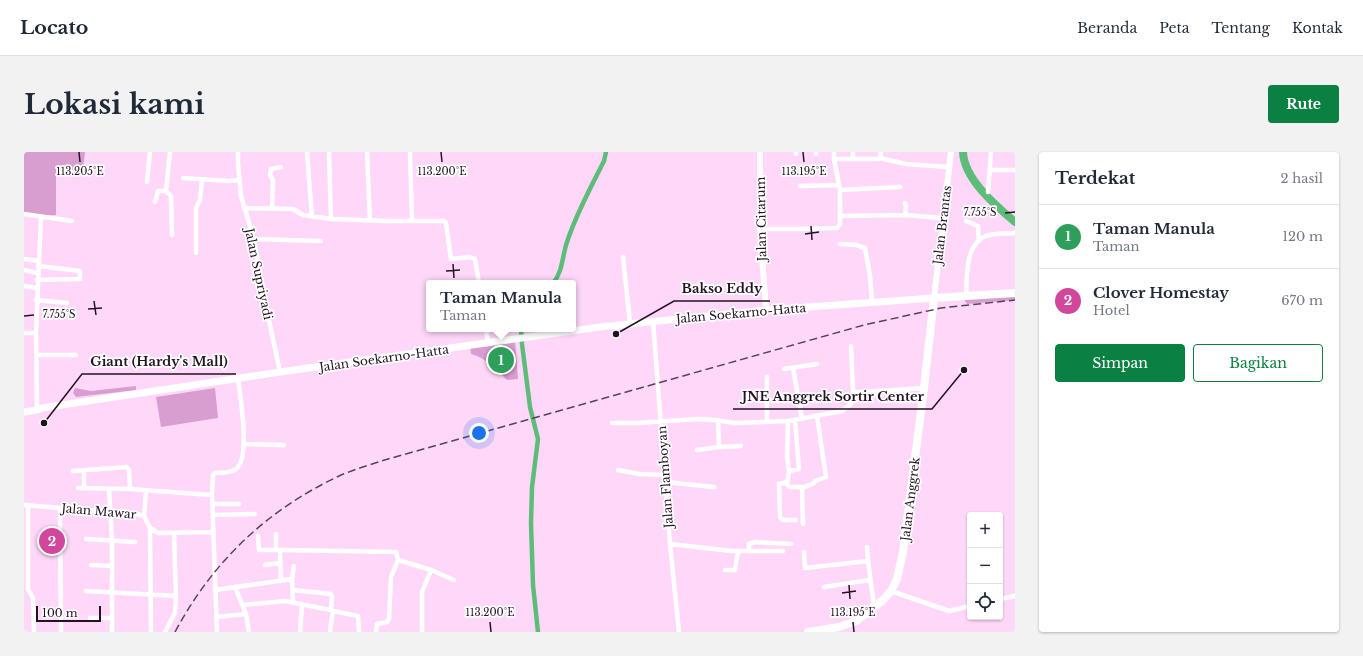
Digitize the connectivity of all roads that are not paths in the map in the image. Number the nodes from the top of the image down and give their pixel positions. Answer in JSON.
{"nodes":[{"id":1,"x":150,"y":152,"type":"edge"},
{"id":2,"x":170,"y":152,"type":"edge"},
{"id":3,"x":238,"y":152,"type":"edge"},
{"id":4,"x":329,"y":152,"type":"edge"},
{"id":5,"x":367,"y":152,"type":"edge"},
{"id":6,"x":410,"y":152,"type":"edge"},
{"id":7,"x":760,"y":152,"type":"edge"},
{"id":8,"x":834,"y":152,"type":"edge"},
{"id":9,"x":853,"y":152,"type":"edge"},
{"id":10,"x":881,"y":152,"type":"edge"},
{"id":11,"x":950,"y":152,"type":"edge"},
{"id":12,"x":991,"y":152,"type":"edge"},
{"id":13,"x":307,"y":154,"type":"dead end"},
{"id":14,"x":880,"y":158,"type":"junction"},
{"id":15,"x":834,"y":159,"type":"junction"},
{"id":16,"x":853,"y":159,"type":"junction"},
{"id":17,"x":281,"y":167,"type":"dead end"},
{"id":18,"x":949,"y":167,"type":"junction"},
{"id":19,"x":990,"y":170,"type":"junction"},
{"id":20,"x":1015,"y":170,"type":"edge"},
{"id":21,"x":183,"y":178,"type":"dead end"},
{"id":22,"x":202,"y":180,"type":"junction"},
{"id":23,"x":239,"y":180,"type":"junction"},
{"id":24,"x":147,"y":182,"type":"dead end"},
{"id":25,"x":800,"y":186,"type":"dead end"},
{"id":26,"x":900,"y":187,"type":"dead end"},
{"id":27,"x":840,"y":188,"type":"junction"},
{"id":28,"x":166,"y":191,"type":"junction"},
{"id":29,"x":988,"y":192,"type":"dead end"},
{"id":30,"x":155,"y":202,"type":"dead end"},
{"id":31,"x":905,"y":203,"type":"dead end"},
{"id":32,"x":244,"y":208,"type":"junction"},
{"id":33,"x":272,"y":208,"type":"junction"},
{"id":34,"x":24,"y":214,"type":"edge"},
{"id":35,"x":905,"y":215,"type":"junction"},
{"id":36,"x":841,"y":216,"type":"junction"},
{"id":37,"x":40,"y":217,"type":"junction"},
{"id":38,"x":312,"y":217,"type":"junction"},
{"id":39,"x":942,"y":218,"type":"junction"},
{"id":40,"x":331,"y":219,"type":"junction"},
{"id":41,"x":72,"y":221,"type":"dead end"},
{"id":42,"x":370,"y":221,"type":"junction"},
{"id":43,"x":412,"y":221,"type":"junction"},
{"id":44,"x":966,"y":221,"type":"dead end"},
{"id":45,"x":760,"y":228,"type":"junction"},
{"id":46,"x":1015,"y":233,"type":"edge"},
{"id":47,"x":172,"y":235,"type":"dead end"},
{"id":48,"x":254,"y":238,"type":"junction"},
{"id":49,"x":321,"y":241,"type":"dead end"},
{"id":50,"x":979,"y":241,"type":"junction"},
{"id":51,"x":840,"y":244,"type":"dead end"},
{"id":52,"x":196,"y":253,"type":"dead end"},
{"id":53,"x":623,"y":257,"type":"dead end"},
{"id":54,"x":24,"y":259,"type":"edge"},
{"id":55,"x":38,"y":267,"type":"junction"},
{"id":56,"x":24,"y":270,"type":"edge"},
{"id":57,"x":37,"y":280,"type":"junction"},
{"id":58,"x":478,"y":280,"type":"edge"},
{"id":59,"x":24,"y":286,"type":"edge"},
{"id":60,"x":37,"y":288,"type":"junction"},
{"id":61,"x":1015,"y":293,"type":"edge"},
{"id":62,"x":966,"y":296,"type":"junction"},
{"id":63,"x":934,"y":298,"type":"junction"},
{"id":64,"x":36,"y":300,"type":"junction"},
{"id":65,"x":68,"y":303,"type":"dead end"},
{"id":66,"x":872,"y":303,"type":"junction"},
{"id":67,"x":766,"y":310,"type":"junction"},
{"id":68,"x":653,"y":322,"type":"junction"},
{"id":69,"x":630,"y":323,"type":"junction"},
{"id":70,"x":576,"y":330,"type":"edge"},
{"id":71,"x":36,"y":332,"type":"junction"},
{"id":72,"x":486,"y":332,"type":"edge"},
{"id":73,"x":562,"y":332,"type":"edge"},
{"id":74,"x":24,"y":333,"type":"edge"},
{"id":75,"x":488,"y":343,"type":"junction"},
{"id":76,"x":851,"y":346,"type":"dead end"},
{"id":77,"x":36,"y":355,"type":"junction"},
{"id":78,"x":76,"y":355,"type":"dead end"},
{"id":79,"x":817,"y":364,"type":"dead end"},
{"id":80,"x":793,"y":368,"type":"junction"},
{"id":81,"x":784,"y":369,"type":"dead end"},
{"id":82,"x":274,"y":373,"type":"junction"},
{"id":83,"x":767,"y":377,"type":"dead end"},
{"id":84,"x":238,"y":378,"type":"junction"},
{"id":85,"x":924,"y":388,"type":"junction"},
{"id":86,"x":853,"y":392,"type":"junction"},
{"id":87,"x":39,"y":408,"type":"junction"},
{"id":88,"x":24,"y":410,"type":"edge"},
{"id":89,"x":817,"y":416,"type":"junction"},
{"id":90,"x":802,"y":419,"type":"junction"},
{"id":91,"x":718,"y":420,"type":"junction"},
{"id":92,"x":795,"y":420,"type":"junction"},
{"id":93,"x":661,"y":421,"type":"junction"},
{"id":94,"x":788,"y":421,"type":"junction"},
{"id":95,"x":767,"y":422,"type":"junction"},
{"id":96,"x":612,"y":423,"type":"dead end"},
{"id":97,"x":244,"y":444,"type":"junction"},
{"id":98,"x":284,"y":445,"type":"dead end"},
{"id":99,"x":741,"y":446,"type":"dead end"},
{"id":100,"x":719,"y":447,"type":"junction"},
{"id":101,"x":697,"y":450,"type":"dead end"},
{"id":102,"x":73,"y":470,"type":"dead end"},
{"id":103,"x":84,"y":470,"type":"junction"},
{"id":104,"x":618,"y":470,"type":"dead end"},
{"id":105,"x":789,"y":471,"type":"junction"},
{"id":106,"x":665,"y":474,"type":"junction"},
{"id":107,"x":665,"y":482,"type":"junction"},
{"id":108,"x":787,"y":482,"type":"junction"},
{"id":109,"x":714,"y":487,"type":"dead end"},
{"id":110,"x":802,"y":487,"type":"junction"},
{"id":111,"x":78,"y":488,"type":"dead end"},
{"id":112,"x":84,"y":488,"type":"junction"},
{"id":113,"x":109,"y":489,"type":"junction"},
{"id":114,"x":130,"y":489,"type":"junction"},
{"id":115,"x":146,"y":491,"type":"junction"},
{"id":116,"x":212,"y":495,"type":"junction"},
{"id":117,"x":212,"y":504,"type":"junction"},
{"id":118,"x":239,"y":504,"type":"dead end"},
{"id":119,"x":26,"y":505,"type":"edge"},
{"id":120,"x":60,"y":508,"type":"junction"},
{"id":121,"x":111,"y":511,"type":"junction"},
{"id":122,"x":255,"y":514,"type":"dead end"},
{"id":123,"x":213,"y":515,"type":"junction"},
{"id":124,"x":144,"y":516,"type":"junction"},
{"id":125,"x":796,"y":520,"type":"dead end"},
{"id":126,"x":803,"y":524,"type":"dead end"},
{"id":127,"x":150,"y":528,"type":"junction"},
{"id":128,"x":213,"y":532,"type":"junction"},
{"id":129,"x":174,"y":533,"type":"junction"},
{"id":130,"x":276,"y":534,"type":"dead end"},
{"id":131,"x":258,"y":536,"type":"dead end"},
{"id":132,"x":86,"y":539,"type":"dead end"},
{"id":133,"x":112,"y":541,"type":"junction"},
{"id":134,"x":135,"y":542,"type":"dead end"},
{"id":135,"x":670,"y":544,"type":"junction"},
{"id":136,"x":792,"y":544,"type":"dead end"},
{"id":137,"x":867,"y":547,"type":"dead end"},
{"id":138,"x":278,"y":550,"type":"junction"},
{"id":139,"x":738,"y":551,"type":"junction"},
{"id":140,"x":749,"y":551,"type":"junction"},
{"id":141,"x":783,"y":551,"type":"dead end"},
{"id":142,"x":804,"y":552,"type":"dead end"},
{"id":143,"x":398,"y":560,"type":"junction"},
{"id":144,"x":868,"y":561,"type":"junction"},
{"id":145,"x":280,"y":563,"type":"junction"},
{"id":146,"x":91,"y":565,"type":"dead end"},
{"id":147,"x":265,"y":565,"type":"dead end"},
{"id":148,"x":112,"y":566,"type":"junction"},
{"id":149,"x":294,"y":566,"type":"dead end"},
{"id":150,"x":431,"y":570,"type":"junction"},
{"id":151,"x":725,"y":570,"type":"dead end"},
{"id":152,"x":292,"y":580,"type":"junction"},
{"id":153,"x":454,"y":580,"type":"dead end"},
{"id":154,"x":870,"y":580,"type":"junction"},
{"id":155,"x":281,"y":581,"type":"junction"},
{"id":156,"x":235,"y":587,"type":"junction"},
{"id":157,"x":824,"y":587,"type":"dead end"},
{"id":158,"x":215,"y":590,"type":"junction"},
{"id":159,"x":293,"y":590,"type":"junction"},
{"id":160,"x":86,"y":591,"type":"dead end"},
{"id":161,"x":891,"y":591,"type":"junction"},
{"id":162,"x":112,"y":593,"type":"junction"},
{"id":163,"x":150,"y":595,"type":"junction"},
{"id":164,"x":176,"y":596,"type":"junction"},
{"id":165,"x":1015,"y":596,"type":"edge"},
{"id":166,"x":1003,"y":598,"type":"edge"},
{"id":167,"x":293,"y":602,"type":"junction"},
{"id":168,"x":302,"y":604,"type":"junction"},
{"id":169,"x":243,"y":605,"type":"junction"},
{"id":170,"x":874,"y":606,"type":"junction"},
{"id":171,"x":967,"y":607,"type":"edge"},
{"id":172,"x":332,"y":610,"type":"junction"},
{"id":173,"x":246,"y":614,"type":"junction"},
{"id":174,"x":216,"y":617,"type":"junction"},
{"id":175,"x":90,"y":618,"type":"dead end"},
{"id":176,"x":111,"y":618,"type":"junction"},
{"id":177,"x":34,"y":632,"type":"edge"},
{"id":178,"x":61,"y":632,"type":"edge"},
{"id":179,"x":112,"y":632,"type":"edge"},
{"id":180,"x":151,"y":632,"type":"edge"},
{"id":181,"x":165,"y":632,"type":"edge"},
{"id":182,"x":217,"y":632,"type":"edge"},
{"id":183,"x":249,"y":632,"type":"edge"},
{"id":184,"x":300,"y":632,"type":"edge"},
{"id":185,"x":330,"y":632,"type":"edge"},
{"id":186,"x":359,"y":632,"type":"edge"},
{"id":187,"x":376,"y":632,"type":"edge"},
{"id":188,"x":422,"y":632,"type":"edge"},
{"id":189,"x":679,"y":632,"type":"edge"},
{"id":190,"x":808,"y":632,"type":"edge"}],
"edges":[{"from":1,"to":24,"type":"street"},
{"from":2,"to":28,"type":"street"},
{"from":3,"to":23,"type":"street","name":"Jalan Supriyadi"},
{"from":4,"to":40,"type":"street"},
{"from":5,"to":42,"type":"street"},
{"from":6,"to":43,"type":"street"},
{"from":7,"to":45,"type":"street","name":"Jalan Citarum"},
{"from":8,"to":15,"type":"street"},
{"from":9,"to":16,"type":"street"},
{"from":10,"to":14,"type":"street"},
{"from":11,"to":18,"type":"street","name":"Jalan Brantas"},
{"from":12,"to":19,"type":"street"},
{"from":13,"to":38,"type":"street"},
{"from":14,"to":16,"type":"street"},
{"from":14,"to":18,"type":"street"},
{"from":15,"to":16,"type":"street"},
{"from":15,"to":27,"type":"street"},
{"from":17,"to":33,"type":"street"},
{"from":18,"to":39,"type":"street","name":"Jalan Brantas"},
{"from":19,"to":20,"type":"street"},
{"from":19,"to":29,"type":"street"},
{"from":21,"to":22,"type":"street"},
{"from":22,"to":23,"type":"street"},
{"from":22,"to":52,"type":"street"},
{"from":23,"to":32,"type":"street","name":"Jalan Supriyadi"},
{"from":25,"to":27,"type":"street"},
{"from":26,"to":27,"type":"street"},
{"from":27,"to":36,"type":"street"},
{"from":28,"to":30,"type":"street"},
{"from":28,"to":47,"type":"street"},
{"from":31,"to":35,"type":"street"},
{"from":32,"to":33,"type":"street"},
{"from":32,"to":48,"type":"street","name":"Jalan Supriyadi"},
{"from":33,"to":38,"type":"street"},
{"from":34,"to":37,"type":"street"},
{"from":35,"to":36,"type":"street"},
{"from":35,"to":39,"type":"street"},
{"from":36,"to":45,"type":"street"},
{"from":37,"to":41,"type":"street"},
{"from":37,"to":55,"type":"street"},
{"from":38,"to":40,"type":"street"},
{"from":39,"to":63,"type":"street","name":"Jalan Brantas"},
{"from":40,"to":42,"type":"street"},
{"from":42,"to":43,"type":"street"},
{"from":43,"to":58,"type":"street"},
{"from":44,"to":50,"type":"street"},
{"from":45,"to":67,"type":"street","name":"Jalan Citarum"},
{"from":46,"to":50,"type":"street"},
{"from":48,"to":49,"type":"street"},
{"from":48,"to":82,"type":"street","name":"Jalan Supriyadi"},
{"from":50,"to":62,"type":"street"},
{"from":51,"to":66,"type":"street"},
{"from":53,"to":69,"type":"street"},
{"from":54,"to":55,"type":"street"},
{"from":55,"to":56,"type":"street"},
{"from":55,"to":57,"type":"street"},
{"from":55,"to":57,"type":"street"},
{"from":57,"to":60,"type":"street"},
{"from":59,"to":60,"type":"street"},
{"from":60,"to":64,"type":"street"},
{"from":61,"to":62,"type":"highway","name":"Jalan Soekarno-Hatta"},
{"from":62,"to":63,"type":"highway","name":"Jalan Soekarno-Hatta"},
{"from":63,"to":66,"type":"main road","name":"Jalan Soekarno-Hatta"},
{"from":63,"to":85,"type":"highway","name":"Jalan Anggrek"},
{"from":64,"to":65,"type":"street"},
{"from":64,"to":71,"type":"street"},
{"from":66,"to":67,"type":"main road","name":"Jalan Soekarno-Hatta"},
{"from":67,"to":68,"type":"main road","name":"Jalan Soekarno-Hatta"},
{"from":68,"to":69,"type":"main road","name":"Jalan Soekarno-Hatta"},
{"from":68,"to":93,"type":"street","name":"Jalan Flamboyan"},
{"from":69,"to":70,"type":"main road","name":"Jalan Soekarno-Hatta"},
{"from":71,"to":74,"type":"street"},
{"from":71,"to":77,"type":"street"},
{"from":72,"to":75,"type":"street"},
{"from":73,"to":75,"type":"main road","name":"Jalan Soekarno-Hatta"},
{"from":75,"to":82,"type":"main road","name":"Jalan Soekarno-Hatta"},
{"from":76,"to":86,"type":"street"},
{"from":77,"to":78,"type":"street"},
{"from":77,"to":87,"type":"street"},
{"from":79,"to":80,"type":"street"},
{"from":80,"to":81,"type":"street"},
{"from":80,"to":90,"type":"street"},
{"from":82,"to":84,"type":"main road","name":"Jalan Soekarno-Hatta"},
{"from":83,"to":95,"type":"street"},
{"from":84,"to":87,"type":"main road","name":"Jalan Soekarno-Hatta"},
{"from":84,"to":97,"type":"street"},
{"from":85,"to":86,"type":"street"},
{"from":85,"to":161,"type":"highway","name":"Jalan Anggrek"},
{"from":86,"to":89,"type":"street"},
{"from":87,"to":88,"type":"main road","name":"Jalan Soekarno-Hatta"},
{"from":89,"to":90,"type":"street"},
{"from":89,"to":110,"type":"street"},
{"from":90,"to":92,"type":"street"},
{"from":91,"to":93,"type":"street"},
{"from":91,"to":95,"type":"street"},
{"from":91,"to":100,"type":"street"},
{"from":92,"to":94,"type":"street"},
{"from":92,"to":105,"type":"street"},
{"from":93,"to":96,"type":"street"},
{"from":93,"to":106,"type":"street","name":"Jalan Flamboyan"},
{"from":94,"to":95,"type":"street"},
{"from":94,"to":105,"type":"street"},
{"from":97,"to":98,"type":"street"},
{"from":97,"to":116,"type":"street"},
{"from":99,"to":100,"type":"street"},
{"from":100,"to":101,"type":"street"},
{"from":102,"to":103,"type":"street"},
{"from":103,"to":112,"type":"street"},
{"from":103,"to":114,"type":"street"},
{"from":104,"to":106,"type":"street"},
{"from":105,"to":108,"type":"street"},
{"from":106,"to":107,"type":"street","name":"Jalan Flamboyan"},
{"from":107,"to":109,"type":"street"},
{"from":107,"to":135,"type":"street","name":"Jalan Flamboyan"},
{"from":108,"to":110,"type":"street"},
{"from":108,"to":125,"type":"street"},
{"from":110,"to":126,"type":"street"},
{"from":111,"to":112,"type":"street"},
{"from":112,"to":113,"type":"street"},
{"from":113,"to":114,"type":"street"},
{"from":113,"to":121,"type":"street"},
{"from":114,"to":115,"type":"street"},
{"from":115,"to":116,"type":"street"},
{"from":115,"to":124,"type":"street"},
{"from":116,"to":117,"type":"street"},
{"from":117,"to":118,"type":"street"},
{"from":117,"to":123,"type":"street"},
{"from":119,"to":120,"type":"street","name":"Jalan Mawar"},
{"from":119,"to":177,"type":"street"},
{"from":120,"to":121,"type":"street","name":"Jalan Mawar"},
{"from":120,"to":178,"type":"street"},
{"from":121,"to":124,"type":"street","name":"Jalan Mawar"},
{"from":121,"to":133,"type":"street"},
{"from":122,"to":123,"type":"street"},
{"from":123,"to":128,"type":"street"},
{"from":124,"to":127,"type":"street","name":"Jalan Mawar"},
{"from":127,"to":129,"type":"street","name":"Jalan Mawar"},
{"from":127,"to":163,"type":"street"},
{"from":128,"to":129,"type":"street","name":"Jalan Mawar"},
{"from":128,"to":158,"type":"street"},
{"from":129,"to":164,"type":"street"},
{"from":130,"to":138,"type":"street"},
{"from":131,"to":138,"type":"street"},
{"from":132,"to":133,"type":"street"},
{"from":133,"to":134,"type":"street"},
{"from":133,"to":148,"type":"street"},
{"from":135,"to":139,"type":"street"},
{"from":135,"to":189,"type":"street","name":"Jalan Flamboyan"},
{"from":136,"to":140,"type":"street"},
{"from":137,"to":144,"type":"street"},
{"from":138,"to":143,"type":"street"},
{"from":138,"to":145,"type":"street"},
{"from":139,"to":140,"type":"street"},
{"from":139,"to":151,"type":"street"},
{"from":140,"to":141,"type":"street"},
{"from":142,"to":144,"type":"street"},
{"from":143,"to":150,"type":"street"},
{"from":143,"to":187,"type":"street"},
{"from":144,"to":154,"type":"street"},
{"from":145,"to":147,"type":"street"},
{"from":145,"to":155,"type":"street"},
{"from":146,"to":148,"type":"street"},
{"from":148,"to":162,"type":"street"},
{"from":149,"to":152,"type":"street"},
{"from":150,"to":153,"type":"street"},
{"from":150,"to":188,"type":"street"},
{"from":152,"to":155,"type":"street"},
{"from":152,"to":159,"type":"street"},
{"from":154,"to":157,"type":"street"},
{"from":154,"to":170,"type":"street"},
{"from":155,"to":156,"type":"street"},
{"from":156,"to":158,"type":"street"},
{"from":156,"to":169,"type":"street"},
{"from":158,"to":174,"type":"street"},
{"from":159,"to":167,"type":"street"},
{"from":159,"to":172,"type":"street"},
{"from":160,"to":162,"type":"street"},
{"from":161,"to":170,"type":"highway","name":"Jalan Anggrek"},
{"from":161,"to":171,"type":"street"},
{"from":162,"to":163,"type":"street"},
{"from":162,"to":176,"type":"street"},
{"from":163,"to":164,"type":"street"},
{"from":163,"to":180,"type":"street"},
{"from":164,"to":181,"type":"street"},
{"from":165,"to":166,"type":"street"},
{"from":167,"to":168,"type":"street"},
{"from":167,"to":169,"type":"street"},
{"from":168,"to":172,"type":"street"},
{"from":168,"to":184,"type":"street"},
{"from":169,"to":173,"type":"street"},
{"from":170,"to":190,"type":"highway","name":"Jalan Anggrek"},
{"from":172,"to":185,"type":"street"},
{"from":172,"to":186,"type":"street"},
{"from":173,"to":174,"type":"street"},
{"from":173,"to":183,"type":"street"},
{"from":174,"to":182,"type":"street"},
{"from":175,"to":176,"type":"street"},
{"from":176,"to":179,"type":"street"}]}
